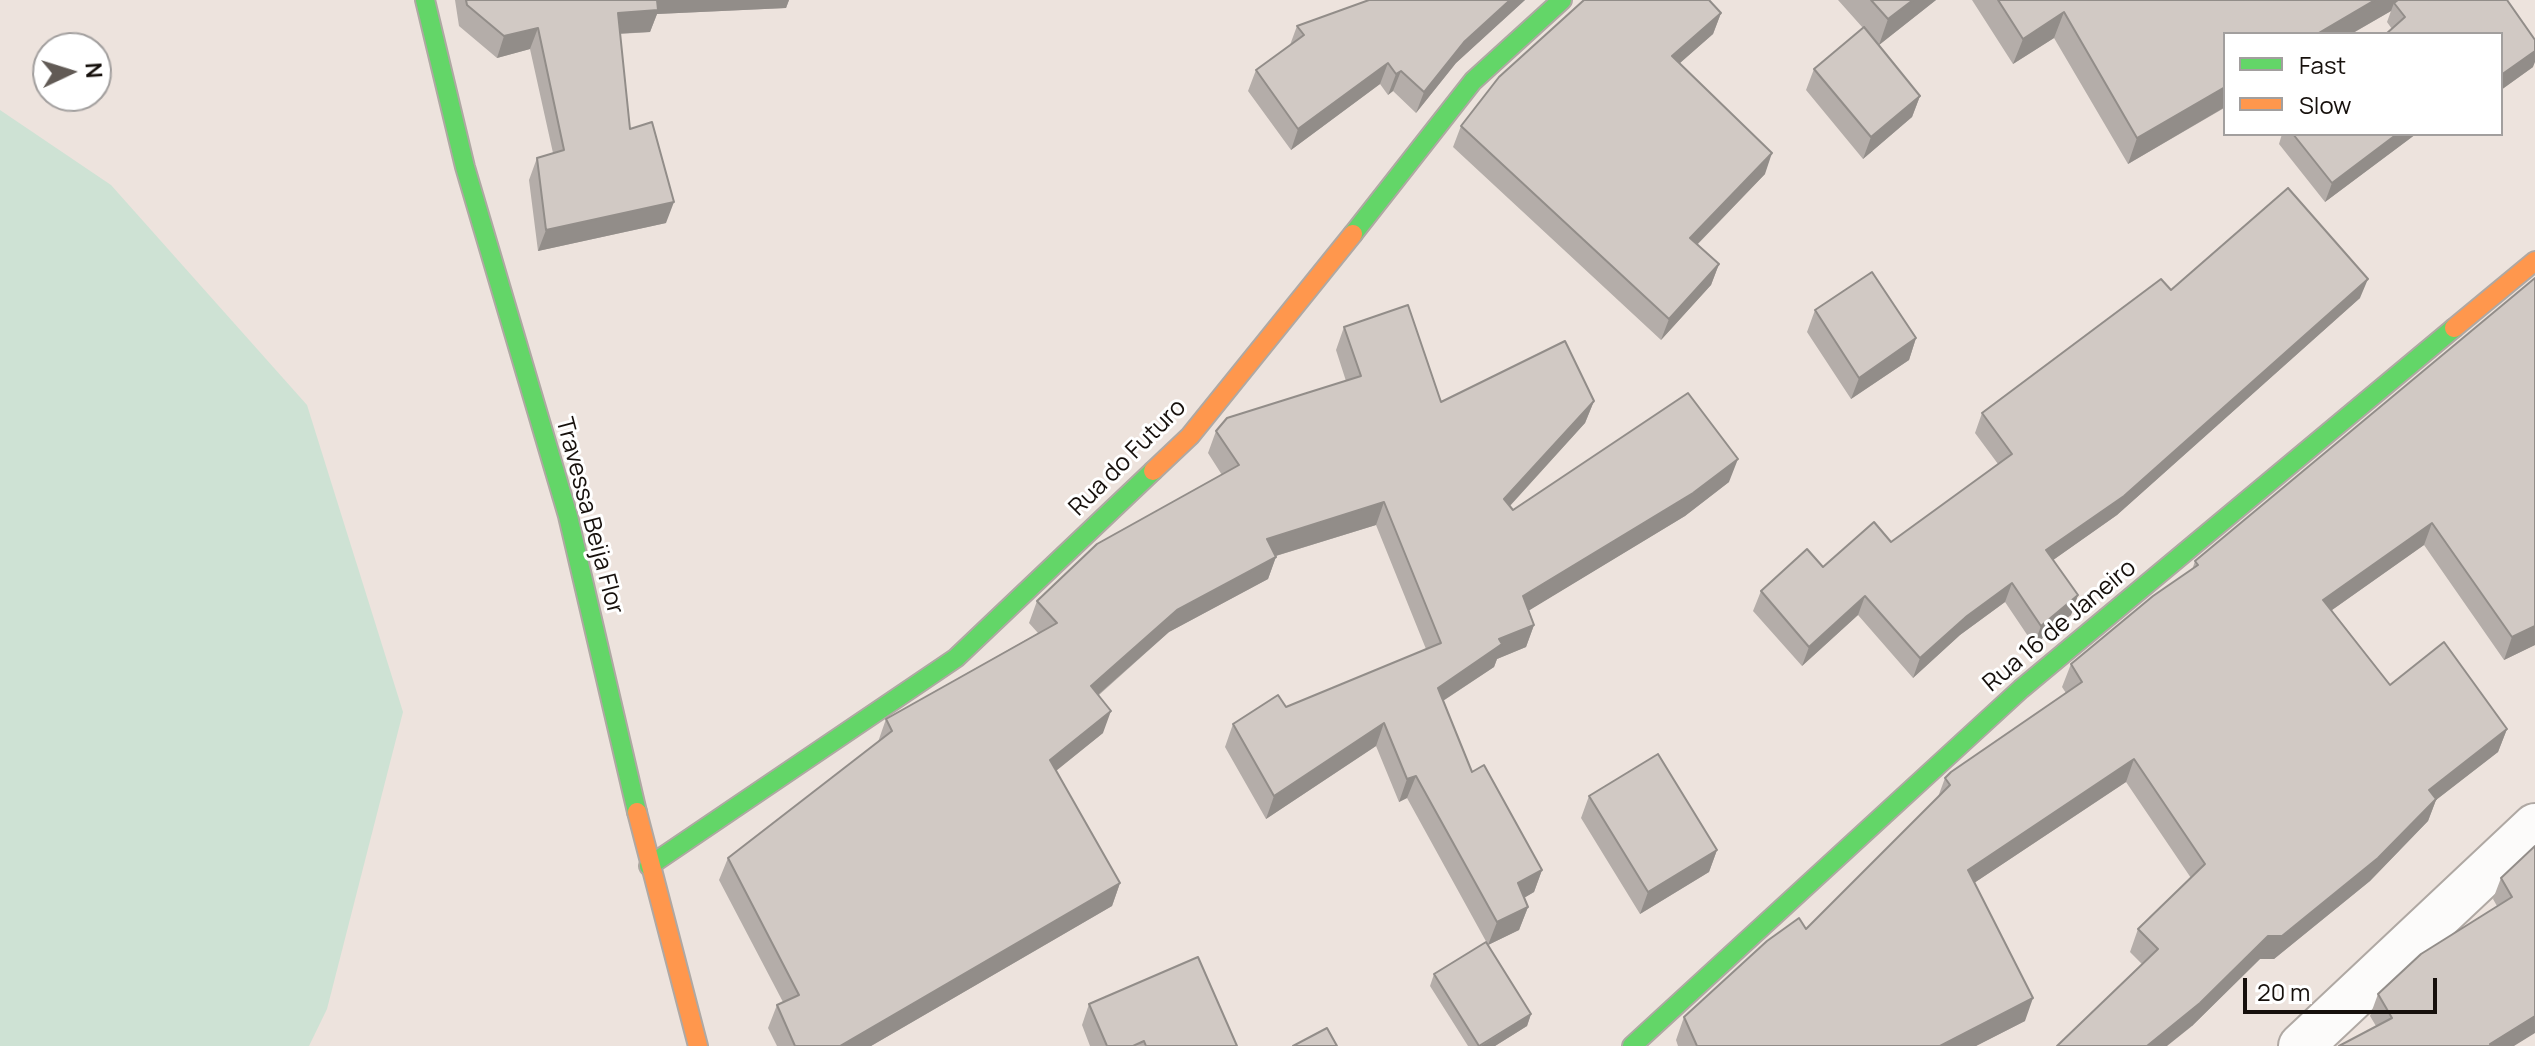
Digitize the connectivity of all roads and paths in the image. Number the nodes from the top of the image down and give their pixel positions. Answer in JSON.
{"nodes":[{"id":1,"x":425,"y":0,"type":"edge"},
{"id":2,"x":1562,"y":0,"type":"edge"},
{"id":3,"x":2535,"y":261,"type":"edge"},
{"id":4,"x":2535,"y":826,"type":"edge"},
{"id":5,"x":649,"y":866,"type":"junction"},
{"id":6,"x":698,"y":1046,"type":"edge"},
{"id":7,"x":1632,"y":1046,"type":"edge"},
{"id":8,"x":2301,"y":1046,"type":"edge"}],
"edges":[{"from":1,"to":5,"type":"street","name":"Travessa Beija Flor"},
{"from":2,"to":5,"type":"street","name":"Rua do Futuro"},
{"from":3,"to":7,"type":"street","name":"Rua 16 de Janeiro"},
{"from":4,"to":8,"type":"street"},
{"from":5,"to":6,"type":"street","name":"Travessa Beija Flor"}]}
